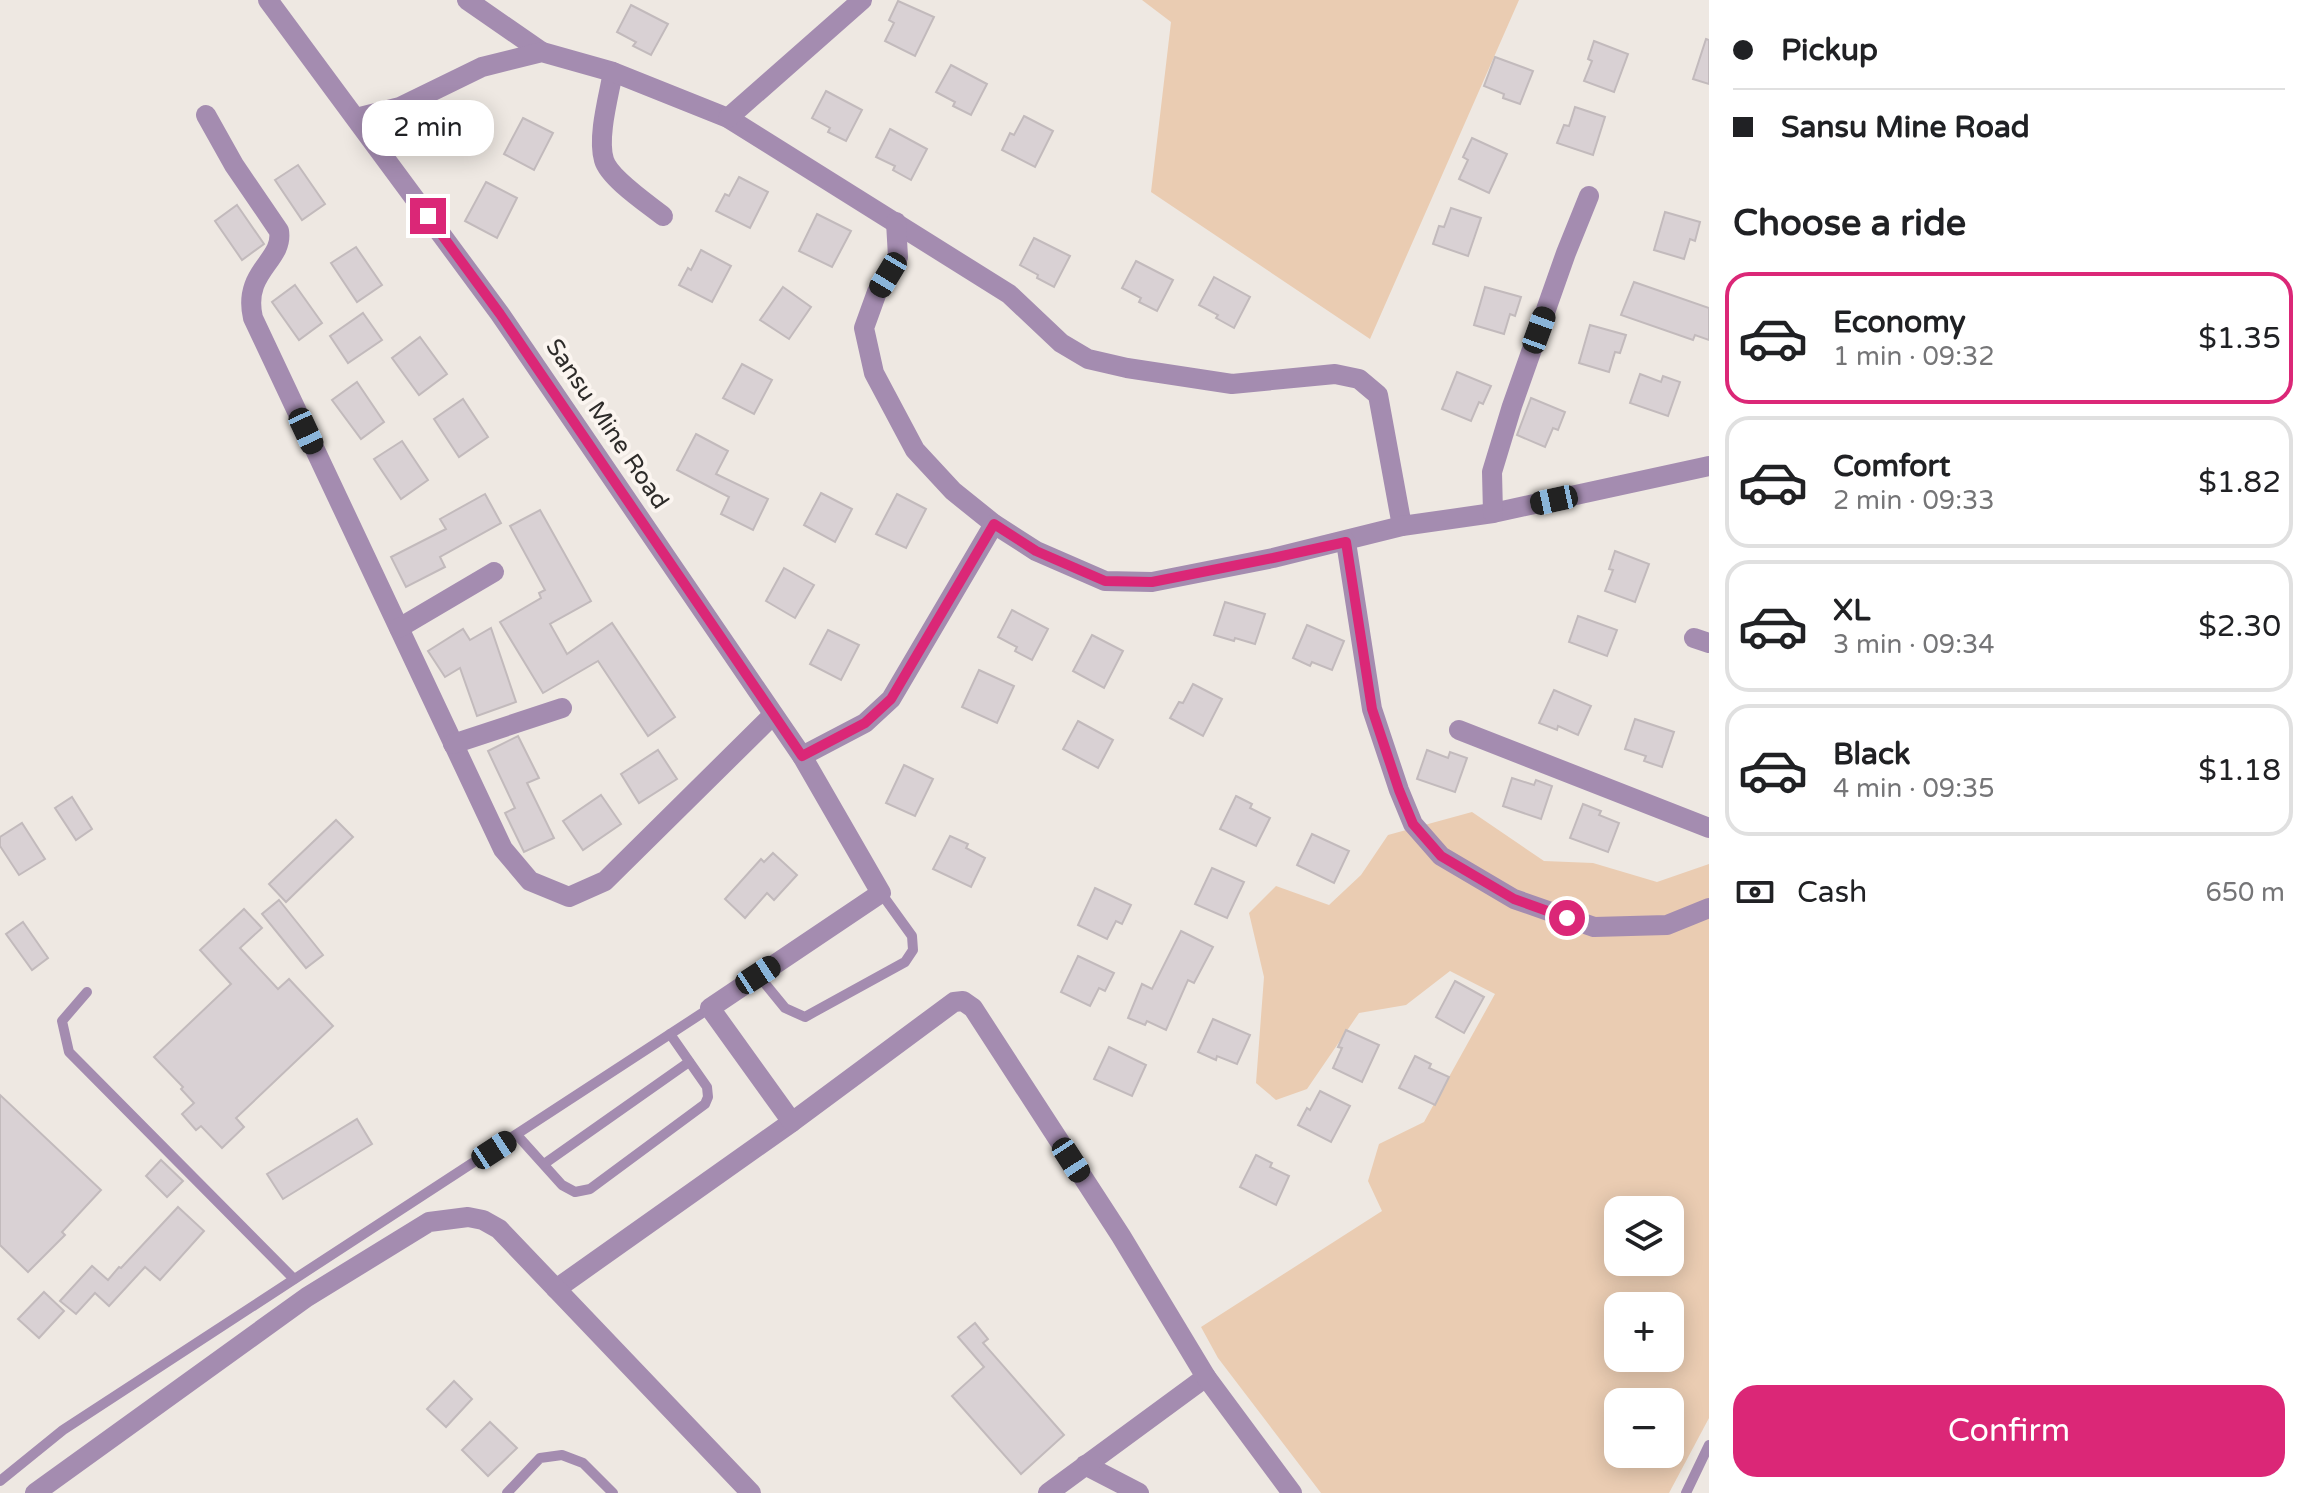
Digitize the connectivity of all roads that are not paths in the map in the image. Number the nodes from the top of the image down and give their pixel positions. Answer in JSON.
{"nodes":[{"id":1,"x":268,"y":0,"type":"edge"},
{"id":2,"x":467,"y":0,"type":"edge"},
{"id":3,"x":862,"y":0,"type":"edge"},
{"id":4,"x":542,"y":52,"type":"junction"},
{"id":5,"x":613,"y":72,"type":"junction"},
{"id":6,"x":206,"y":115,"type":"dead end"},
{"id":7,"x":356,"y":118,"type":"junction"},
{"id":8,"x":728,"y":118,"type":"junction"},
{"id":9,"x":1589,"y":196,"type":"dead end"},
{"id":10,"x":663,"y":216,"type":"dead end"},
{"id":11,"x":896,"y":222,"type":"junction"},
{"id":12,"x":1709,"y":466,"type":"edge"},
{"id":13,"x":1493,"y":513,"type":"junction"},
{"id":14,"x":994,"y":524,"type":"junction"},
{"id":15,"x":1402,"y":526,"type":"junction"},
{"id":16,"x":1346,"y":542,"type":"junction"},
{"id":17,"x":494,"y":572,"type":"dead end"},
{"id":18,"x":399,"y":628,"type":"junction"},
{"id":19,"x":562,"y":708,"type":"dead end"},
{"id":20,"x":773,"y":715,"type":"junction"},
{"id":21,"x":1459,"y":730,"type":"dead end"},
{"id":22,"x":453,"y":744,"type":"junction"},
{"id":23,"x":802,"y":756,"type":"junction"},
{"id":24,"x":1709,"y":828,"type":"edge"},
{"id":25,"x":881,"y":893,"type":"junction"},
{"id":26,"x":1709,"y":908,"type":"edge"},
{"id":27,"x":758,"y":975,"type":"junction"},
{"id":28,"x":87,"y":992,"type":"dead end"},
{"id":29,"x":710,"y":1008,"type":"junction"},
{"id":30,"x":670,"y":1034,"type":"junction"},
{"id":31,"x":689,"y":1062,"type":"junction"},
{"id":32,"x":792,"y":1122,"type":"junction"},
{"id":33,"x":517,"y":1135,"type":"junction"},
{"id":34,"x":544,"y":1164,"type":"junction"},
{"id":35,"x":294,"y":1279,"type":"junction"},
{"id":36,"x":556,"y":1289,"type":"junction"},
{"id":37,"x":1206,"y":1377,"type":"junction"},
{"id":38,"x":1709,"y":1445,"type":"edge"},
{"id":39,"x":1085,"y":1465,"type":"junction"},
{"id":40,"x":0,"y":1481,"type":"edge"},
{"id":41,"x":35,"y":1493,"type":"edge"},
{"id":42,"x":507,"y":1493,"type":"edge"},
{"id":43,"x":613,"y":1493,"type":"edge"},
{"id":44,"x":751,"y":1493,"type":"edge"},
{"id":45,"x":1048,"y":1493,"type":"edge"},
{"id":46,"x":1139,"y":1493,"type":"edge"},
{"id":47,"x":1292,"y":1493,"type":"edge"},
{"id":48,"x":1686,"y":1493,"type":"edge"}],
"edges":[{"from":1,"to":7,"type":"street","name":"Sansu Mine Road"},
{"from":2,"to":4,"type":"street"},
{"from":3,"to":8,"type":"street"},
{"from":4,"to":5,"type":"street"},
{"from":4,"to":7,"type":"street"},
{"from":5,"to":8,"type":"street"},
{"from":5,"to":10,"type":"street"},
{"from":6,"to":18,"type":"street"},
{"from":7,"to":20,"type":"street","name":"Sansu Mine Road"},
{"from":8,"to":11,"type":"street"},
{"from":9,"to":13,"type":"street"},
{"from":11,"to":14,"type":"street"},
{"from":11,"to":15,"type":"street"},
{"from":12,"to":13,"type":"street"},
{"from":13,"to":15,"type":"street"},
{"from":14,"to":16,"type":"street"},
{"from":14,"to":23,"type":"street"},
{"from":15,"to":16,"type":"street"},
{"from":16,"to":26,"type":"street"},
{"from":17,"to":18,"type":"street"},
{"from":18,"to":22,"type":"street"},
{"from":19,"to":22,"type":"street"},
{"from":20,"to":22,"type":"street"},
{"from":20,"to":23,"type":"street","name":"Sansu Mine Road"},
{"from":21,"to":24,"type":"street"},
{"from":23,"to":25,"type":"street","name":"Sansu Mine Road"},
{"from":25,"to":27,"type":"street"},
{"from":25,"to":27,"type":"lane"},
{"from":27,"to":29,"type":"street"},
{"from":28,"to":35,"type":"lane"},
{"from":29,"to":30,"type":"lane"},
{"from":29,"to":32,"type":"street"},
{"from":30,"to":31,"type":"lane"},
{"from":30,"to":33,"type":"lane"},
{"from":31,"to":34,"type":"lane"},
{"from":31,"to":34,"type":"lane"},
{"from":32,"to":36,"type":"street"},
{"from":32,"to":37,"type":"street"},
{"from":33,"to":34,"type":"lane"},
{"from":33,"to":35,"type":"lane"},
{"from":35,"to":40,"type":"lane"},
{"from":36,"to":41,"type":"street"},
{"from":36,"to":44,"type":"street"},
{"from":37,"to":39,"type":"street"},
{"from":37,"to":47,"type":"street"},
{"from":38,"to":48,"type":"lane"},
{"from":39,"to":45,"type":"street"},
{"from":39,"to":46,"type":"street"},
{"from":42,"to":43,"type":"lane"}]}
